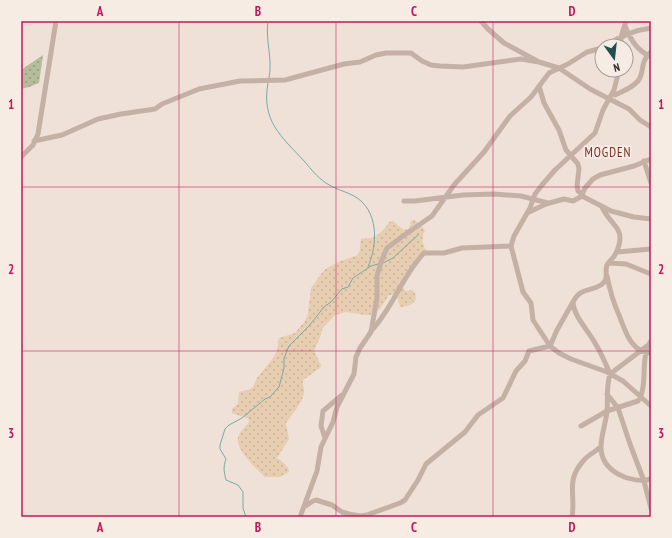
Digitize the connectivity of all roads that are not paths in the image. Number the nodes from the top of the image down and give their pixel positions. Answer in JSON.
{"nodes":[{"id":1,"x":56,"y":21,"type":"edge"},
{"id":2,"x":481,"y":21,"type":"edge"},
{"id":3,"x":625,"y":24,"type":"edge"},
{"id":4,"x":651,"y":28,"type":"edge"},
{"id":5,"x":628,"y":34,"type":"junction"},
{"id":6,"x":621,"y":37,"type":"joint"},
{"id":7,"x":594,"y":50,"type":"edge"},
{"id":8,"x":650,"y":54,"type":"edge"},
{"id":9,"x":539,"y":62,"type":"junction"},
{"id":10,"x":559,"y":68,"type":"junction"},
{"id":11,"x":618,"y":78,"type":"edge"},
{"id":12,"x":539,"y":86,"type":"junction"},
{"id":13,"x":615,"y":92,"type":"junction"},
{"id":14,"x":609,"y":99,"type":"junction"},
{"id":15,"x":619,"y":103,"type":"junction"},
{"id":16,"x":651,"y":127,"type":"edge"},
{"id":17,"x":34,"y":141,"type":"junction"},
{"id":18,"x":570,"y":156,"type":"junction"},
{"id":19,"x":21,"y":157,"type":"edge"},
{"id":20,"x":651,"y":159,"type":"edge"},
{"id":21,"x":644,"y":161,"type":"junction"},
{"id":22,"x":651,"y":183,"type":"edge"},
{"id":23,"x":582,"y":195,"type":"junction"},
{"id":24,"x":445,"y":198,"type":"junction"},
{"id":25,"x":533,"y":200,"type":"junction"},
{"id":26,"x":404,"y":201,"type":"dead end"},
{"id":27,"x":548,"y":203,"type":"junction"},
{"id":28,"x":602,"y":207,"type":"junction"},
{"id":29,"x":526,"y":213,"type":"junction"},
{"id":30,"x":651,"y":219,"type":"edge"},
{"id":31,"x":511,"y":246,"type":"junction"},
{"id":32,"x":651,"y":249,"type":"edge"},
{"id":33,"x":617,"y":252,"type":"junction"},
{"id":34,"x":609,"y":263,"type":"junction"},
{"id":35,"x":651,"y":274,"type":"edge"},
{"id":36,"x":607,"y":275,"type":"junction"},
{"id":37,"x":573,"y":302,"type":"junction"},
{"id":38,"x":371,"y":332,"type":"junction"},
{"id":39,"x":651,"y":341,"type":"edge"},
{"id":40,"x":550,"y":346,"type":"junction"},
{"id":41,"x":646,"y":352,"type":"edge"},
{"id":42,"x":610,"y":374,"type":"junction"},
{"id":43,"x":343,"y":394,"type":"junction"},
{"id":44,"x":607,"y":394,"type":"junction"},
{"id":45,"x":641,"y":397,"type":"junction"},
{"id":46,"x":651,"y":406,"type":"edge"},
{"id":47,"x":618,"y":408,"type":"junction"},
{"id":48,"x":607,"y":411,"type":"junction"},
{"id":49,"x":582,"y":426,"type":"dead end"},
{"id":50,"x":325,"y":438,"type":"junction"},
{"id":51,"x":601,"y":446,"type":"junction"},
{"id":52,"x":651,"y":479,"type":"edge"},
{"id":53,"x":644,"y":481,"type":"junction"},
{"id":54,"x":304,"y":507,"type":"junction"},
{"id":55,"x":651,"y":508,"type":"edge"},
{"id":56,"x":300,"y":517,"type":"edge"},
{"id":57,"x":572,"y":517,"type":"edge"}],
"edges":[{"from":1,"to":17,"type":"street"},
{"from":2,"to":9,"type":"street"},
{"from":3,"to":5,"type":"street"},
{"from":3,"to":6,"type":"street"},
{"from":4,"to":5,"type":"street"},
{"from":5,"to":6,"type":"street"},
{"from":5,"to":8,"type":"street"},
{"from":7,"to":10,"type":"street"},
{"from":8,"to":13,"type":"street"},
{"from":9,"to":10,"type":"street"},
{"from":9,"to":17,"type":"street"},
{"from":10,"to":12,"type":"street"},
{"from":10,"to":14,"type":"street"},
{"from":11,"to":13,"type":"street"},
{"from":12,"to":18,"type":"street"},
{"from":12,"to":24,"type":"street"},
{"from":13,"to":14,"type":"street"},
{"from":13,"to":15,"type":"street"},
{"from":14,"to":15,"type":"street"},
{"from":14,"to":18,"type":"street"},
{"from":15,"to":16,"type":"street"},
{"from":17,"to":19,"type":"street"},
{"from":18,"to":23,"type":"street"},
{"from":18,"to":25,"type":"street"},
{"from":20,"to":21,"type":"street"},
{"from":21,"to":22,"type":"street"},
{"from":21,"to":23,"type":"street"},
{"from":23,"to":27,"type":"street"},
{"from":23,"to":28,"type":"street"},
{"from":24,"to":25,"type":"street"},
{"from":24,"to":26,"type":"street"},
{"from":24,"to":38,"type":"street"},
{"from":25,"to":27,"type":"street"},
{"from":25,"to":29,"type":"street"},
{"from":27,"to":29,"type":"street"},
{"from":28,"to":30,"type":"street"},
{"from":28,"to":33,"type":"street"},
{"from":29,"to":31,"type":"street"},
{"from":31,"to":38,"type":"street"},
{"from":31,"to":40,"type":"street"},
{"from":32,"to":33,"type":"street"},
{"from":33,"to":34,"type":"street"},
{"from":34,"to":35,"type":"street"},
{"from":34,"to":36,"type":"street"},
{"from":36,"to":37,"type":"street"},
{"from":36,"to":41,"type":"street"},
{"from":37,"to":40,"type":"street"},
{"from":37,"to":42,"type":"street"},
{"from":38,"to":43,"type":"street"},
{"from":39,"to":41,"type":"street"},
{"from":40,"to":42,"type":"street"},
{"from":40,"to":54,"type":"street"},
{"from":41,"to":42,"type":"street"},
{"from":41,"to":45,"type":"street"},
{"from":42,"to":44,"type":"street"},
{"from":42,"to":45,"type":"street"},
{"from":43,"to":50,"type":"street"},
{"from":43,"to":50,"type":"street"},
{"from":44,"to":47,"type":"street"},
{"from":44,"to":48,"type":"street"},
{"from":45,"to":46,"type":"street"},
{"from":45,"to":47,"type":"street"},
{"from":47,"to":48,"type":"street"},
{"from":47,"to":53,"type":"street"},
{"from":48,"to":49,"type":"street"},
{"from":48,"to":51,"type":"street"},
{"from":50,"to":54,"type":"street"},
{"from":51,"to":53,"type":"street"},
{"from":51,"to":57,"type":"street"},
{"from":52,"to":53,"type":"street"},
{"from":53,"to":55,"type":"street"},
{"from":54,"to":56,"type":"street"}]}
